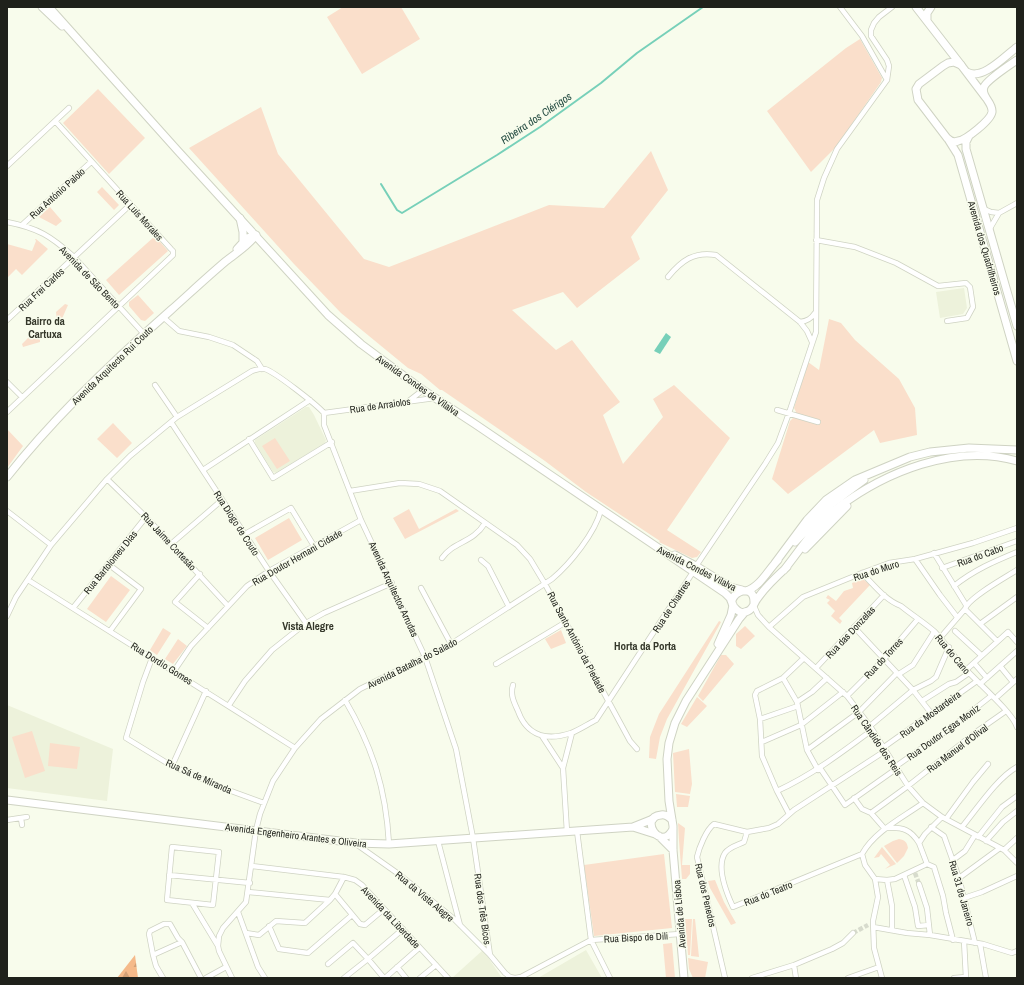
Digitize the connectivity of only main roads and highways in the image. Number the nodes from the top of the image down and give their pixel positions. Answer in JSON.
{"nodes":[{"id":1,"x":42,"y":7,"type":"edge"},
{"id":2,"x":49,"y":7,"type":"edge"},
{"id":3,"x":916,"y":7,"type":"edge"},
{"id":4,"x":931,"y":7,"type":"edge"},
{"id":5,"x":928,"y":23,"type":"junction"},
{"id":6,"x":81,"y":43,"type":"junction"},
{"id":7,"x":946,"y":46,"type":"junction"},
{"id":8,"x":1017,"y":47,"type":"edge"},
{"id":9,"x":1017,"y":60,"type":"edge"},
{"id":10,"x":943,"y":66,"type":"junction"},
{"id":11,"x":961,"y":66,"type":"junction"},
{"id":12,"x":966,"y":72,"type":"junction"},
{"id":13,"x":988,"y":101,"type":"junction"},
{"id":14,"x":970,"y":134,"type":"junction"},
{"id":15,"x":947,"y":138,"type":"junction"},
{"id":16,"x":240,"y":217,"type":"junction"},
{"id":17,"x":256,"y":235,"type":"junction"},
{"id":18,"x":244,"y":244,"type":"junction"},
{"id":19,"x":268,"y":248,"type":"junction"},
{"id":20,"x":1017,"y":326,"type":"edge"},
{"id":21,"x":1017,"y":361,"type":"edge"},
{"id":22,"x":1017,"y":450,"type":"edge"},
{"id":23,"x":1017,"y":461,"type":"edge"},
{"id":24,"x":7,"y":477,"type":"edge"},
{"id":25,"x":601,"y":510,"type":"joint"},
{"id":26,"x":694,"y":569,"type":"junction"},
{"id":27,"x":744,"y":591,"type":"junction"},
{"id":28,"x":733,"y":604,"type":"junction"},
{"id":29,"x":754,"y":604,"type":"junction"},
{"id":30,"x":746,"y":612,"type":"junction"},
{"id":31,"x":708,"y":666,"type":"junction"},
{"id":32,"x":7,"y":800,"type":"edge"},
{"id":33,"x":669,"y":801,"type":"junction"},
{"id":34,"x":655,"y":817,"type":"junction"},
{"id":35,"x":672,"y":820,"type":"junction"},
{"id":36,"x":633,"y":827,"type":"junction"},
{"id":37,"x":673,"y":829,"type":"junction"},
{"id":38,"x":657,"y":835,"type":"junction"},
{"id":39,"x":673,"y":850,"type":"junction"},
{"id":40,"x":684,"y":978,"type":"edge"}],
"edges":[{"from":1,"to":6,"type":"main road"},
{"from":2,"to":6,"type":"main road"},
{"from":3,"to":4,"type":"main road"},
{"from":3,"to":5,"type":"main road"},
{"from":4,"to":5,"type":"main road"},
{"from":5,"to":7,"type":"main road"},
{"from":6,"to":16,"type":"main road","name":"Avenida Condes de Vilalva"},
{"from":7,"to":10,"type":"main road"},
{"from":7,"to":11,"type":"main road"},
{"from":8,"to":12,"type":"main road"},
{"from":9,"to":13,"type":"main road"},
{"from":10,"to":11,"type":"main road"},
{"from":10,"to":15,"type":"main road"},
{"from":11,"to":12,"type":"main road"},
{"from":12,"to":13,"type":"main road"},
{"from":13,"to":14,"type":"main road"},
{"from":14,"to":15,"type":"main road"},
{"from":14,"to":20,"type":"main road","name":"Avenida dos Quadrilheiros"},
{"from":15,"to":21,"type":"main road","name":"Avenida dos Quadrilheiros"},
{"from":16,"to":17,"type":"main road","name":"Avenida Condes de Vilalva"},
{"from":16,"to":18,"type":"main road"},
{"from":17,"to":18,"type":"main road","name":"Avenida Arquitecto Rui Couto"},
{"from":17,"to":19,"type":"main road","name":"Avenida Condes de Vilalva"},
{"from":18,"to":19,"type":"main road"},
{"from":18,"to":24,"type":"main road","name":"Avenida Arquitecto Rui Couto"},
{"from":19,"to":25,"type":"main road","name":"Avenida Condes de Vilalva"},
{"from":22,"to":27,"type":"main road"},
{"from":23,"to":29,"type":"main road"},
{"from":25,"to":26,"type":"main road","name":"Avenida Condes Vilalva"},
{"from":26,"to":27,"type":"main road","name":"Avenida Condes Vilalva"},
{"from":26,"to":28,"type":"main road","name":"Avenida Condes Vilalva"},
{"from":27,"to":28,"type":"main road"},
{"from":27,"to":29,"type":"main road"},
{"from":28,"to":30,"type":"main road"},
{"from":28,"to":31,"type":"main road"},
{"from":29,"to":30,"type":"main road"},
{"from":30,"to":31,"type":"main road"},
{"from":31,"to":33,"type":"main road"},
{"from":32,"to":36,"type":"main road","name":"Avenida Engenheiro Arantes e Oliveira"},
{"from":33,"to":34,"type":"main road"},
{"from":33,"to":35,"type":"main road"},
{"from":34,"to":35,"type":"main road"},
{"from":34,"to":36,"type":"main road","name":"Avenida Engenheiro Arantes e Oliveira"},
{"from":34,"to":38,"type":"main road"},
{"from":35,"to":37,"type":"main road"},
{"from":36,"to":38,"type":"main road","name":"Avenida Engenheiro Arantes e Oliveira"},
{"from":37,"to":38,"type":"main road"},
{"from":37,"to":39,"type":"main road","name":"Avenida de Lisboa"},
{"from":38,"to":39,"type":"main road"},
{"from":39,"to":40,"type":"main road","name":"Avenida de Lisboa"}]}
